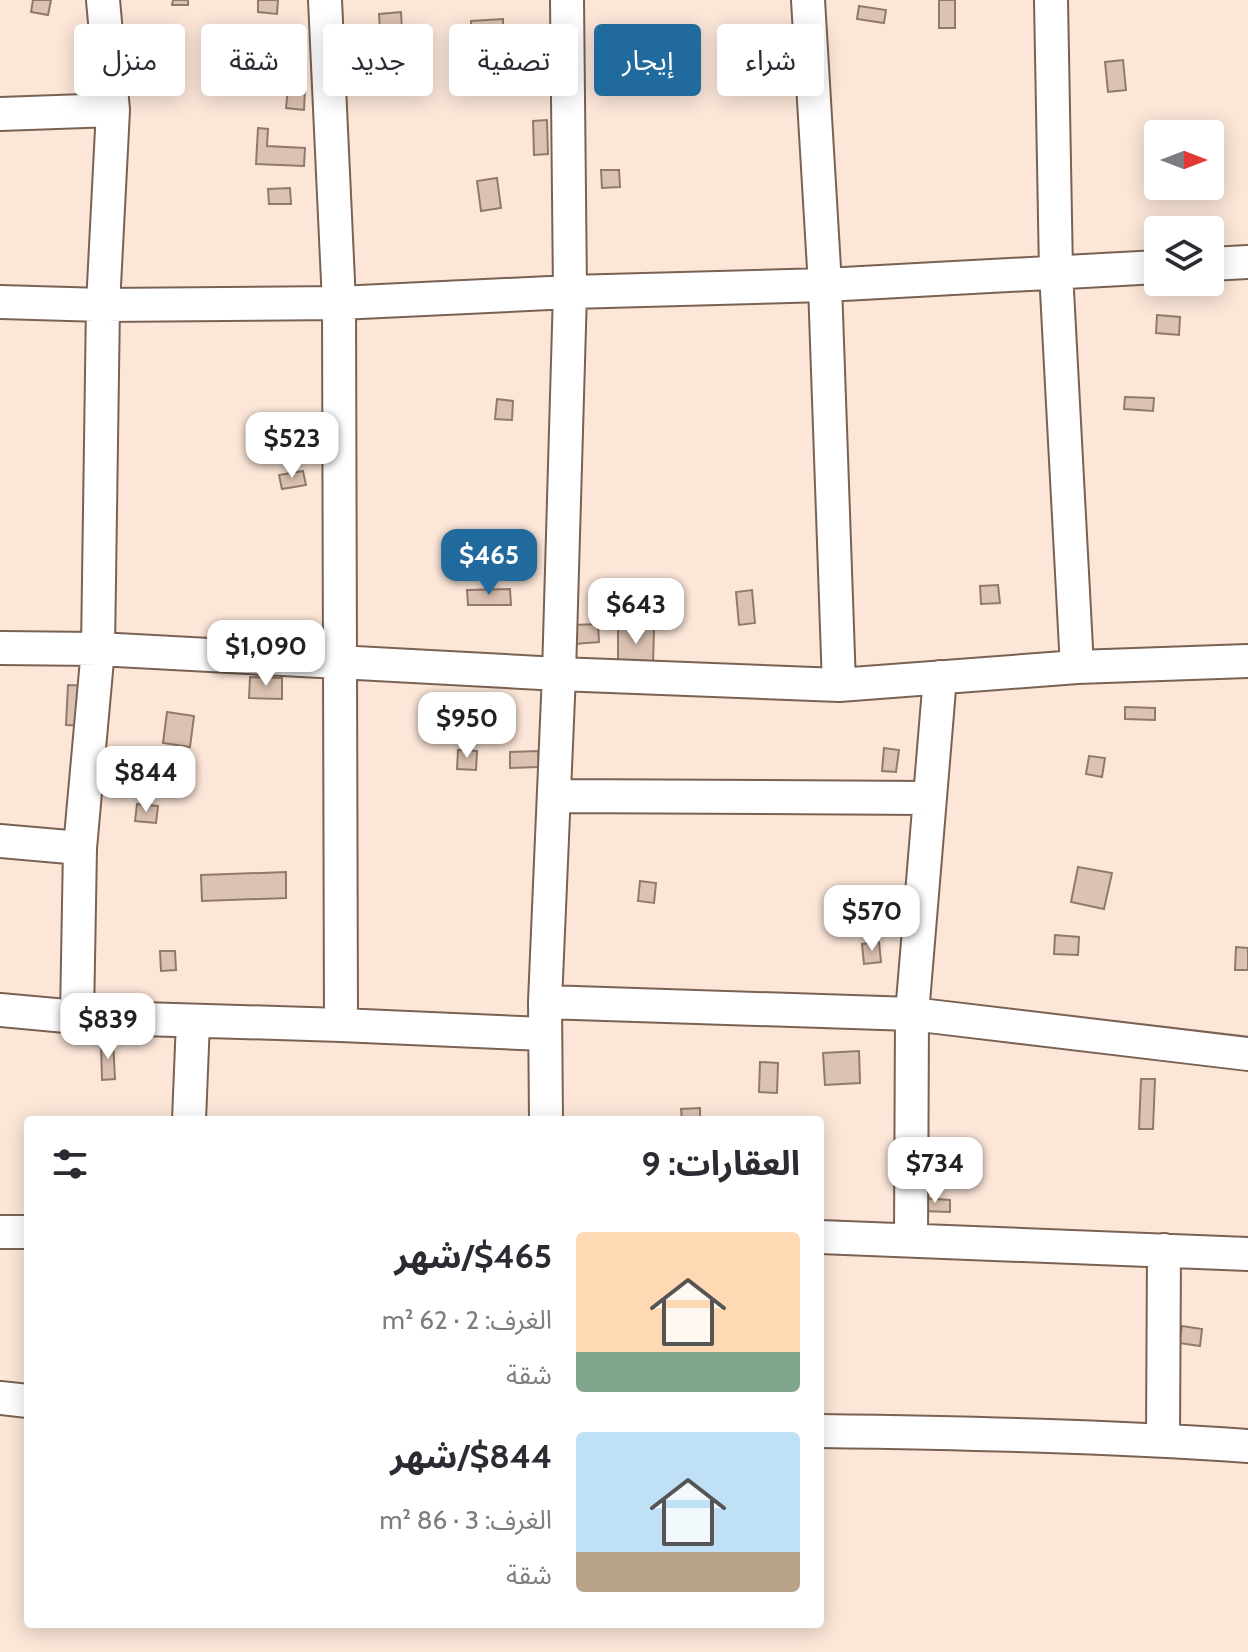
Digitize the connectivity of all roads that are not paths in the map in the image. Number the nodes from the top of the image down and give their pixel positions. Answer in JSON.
{"nodes":[{"id":1,"x":103,"y":0,"type":"edge"},
{"id":2,"x":325,"y":0,"type":"edge"},
{"id":3,"x":567,"y":0,"type":"edge"},
{"id":4,"x":808,"y":0,"type":"edge"},
{"id":5,"x":1051,"y":0,"type":"edge"},
{"id":6,"x":113,"y":110,"type":"junction"},
{"id":7,"x":0,"y":114,"type":"edge"},
{"id":8,"x":1248,"y":262,"type":"edge"},
{"id":9,"x":1224,"y":263,"type":"edge"},
{"id":10,"x":1144,"y":268,"type":"edge"},
{"id":11,"x":1056,"y":272,"type":"junction"},
{"id":12,"x":825,"y":285,"type":"junction"},
{"id":13,"x":570,"y":292,"type":"junction"},
{"id":14,"x":0,"y":302,"type":"edge"},
{"id":15,"x":339,"y":303,"type":"junction"},
{"id":16,"x":103,"y":305,"type":"junction"},
{"id":17,"x":0,"y":648,"type":"edge"},
{"id":18,"x":98,"y":649,"type":"junction"},
{"id":19,"x":1248,"y":661,"type":"edge"},
{"id":20,"x":341,"y":663,"type":"junction"},
{"id":21,"x":1077,"y":667,"type":"junction"},
{"id":22,"x":559,"y":674,"type":"junction"},
{"id":23,"x":940,"y":677,"type":"junction"},
{"id":24,"x":839,"y":685,"type":"junction"},
{"id":25,"x":554,"y":796,"type":"junction"},
{"id":26,"x":929,"y":798,"type":"junction"},
{"id":27,"x":0,"y":841,"type":"edge"},
{"id":28,"x":80,"y":848,"type":"junction"},
{"id":29,"x":545,"y":1002,"type":"junction"},
{"id":30,"x":0,"y":1010,"type":"edge"},
{"id":31,"x":912,"y":1014,"type":"junction"},
{"id":32,"x":77,"y":1017,"type":"junction"},
{"id":33,"x":193,"y":1021,"type":"junction"},
{"id":34,"x":341,"y":1025,"type":"junction"},
{"id":35,"x":544,"y":1034,"type":"junction"},
{"id":36,"x":1248,"y":1054,"type":"edge"},
{"id":37,"x":189,"y":1116,"type":"edge"},
{"id":38,"x":546,"y":1116,"type":"edge"},
{"id":39,"x":0,"y":1232,"type":"edge"},
{"id":40,"x":24,"y":1232,"type":"edge"},
{"id":41,"x":824,"y":1237,"type":"edge"},
{"id":42,"x":911,"y":1239,"type":"junction"},
{"id":43,"x":1164,"y":1250,"type":"junction"},
{"id":44,"x":1248,"y":1254,"type":"edge"},
{"id":45,"x":0,"y":1398,"type":"edge"},
{"id":46,"x":24,"y":1401,"type":"edge"},
{"id":47,"x":824,"y":1431,"type":"edge"},
{"id":48,"x":1163,"y":1440,"type":"junction"},
{"id":49,"x":1248,"y":1446,"type":"edge"}],
"edges":[{"from":1,"to":6,"type":"street"},
{"from":2,"to":15,"type":"street"},
{"from":3,"to":13,"type":"street"},
{"from":4,"to":12,"type":"street"},
{"from":5,"to":11,"type":"street"},
{"from":6,"to":7,"type":"street"},
{"from":6,"to":16,"type":"street"},
{"from":8,"to":9,"type":"street"},
{"from":10,"to":11,"type":"street"},
{"from":11,"to":12,"type":"street"},
{"from":11,"to":21,"type":"street"},
{"from":12,"to":13,"type":"street"},
{"from":12,"to":24,"type":"street"},
{"from":13,"to":15,"type":"street"},
{"from":13,"to":22,"type":"street"},
{"from":14,"to":16,"type":"street"},
{"from":15,"to":16,"type":"street"},
{"from":15,"to":20,"type":"street"},
{"from":16,"to":18,"type":"street"},
{"from":17,"to":18,"type":"street"},
{"from":18,"to":20,"type":"street"},
{"from":18,"to":28,"type":"street"},
{"from":19,"to":21,"type":"street"},
{"from":20,"to":22,"type":"street"},
{"from":20,"to":34,"type":"street"},
{"from":21,"to":23,"type":"street"},
{"from":22,"to":24,"type":"street"},
{"from":22,"to":25,"type":"street"},
{"from":23,"to":24,"type":"street"},
{"from":23,"to":26,"type":"street"},
{"from":25,"to":26,"type":"street"},
{"from":25,"to":29,"type":"street"},
{"from":26,"to":31,"type":"street"},
{"from":27,"to":28,"type":"street"},
{"from":28,"to":32,"type":"street"},
{"from":29,"to":31,"type":"street"},
{"from":29,"to":35,"type":"street"},
{"from":30,"to":32,"type":"street"},
{"from":31,"to":36,"type":"street"},
{"from":31,"to":42,"type":"street"},
{"from":32,"to":33,"type":"street"},
{"from":33,"to":34,"type":"street"},
{"from":33,"to":37,"type":"street"},
{"from":34,"to":35,"type":"street"},
{"from":35,"to":38,"type":"street"},
{"from":39,"to":40,"type":"street"},
{"from":41,"to":42,"type":"street"},
{"from":42,"to":43,"type":"street"},
{"from":43,"to":44,"type":"street"},
{"from":43,"to":48,"type":"street"},
{"from":45,"to":46,"type":"street"},
{"from":47,"to":48,"type":"street"},
{"from":48,"to":49,"type":"street"}]}
